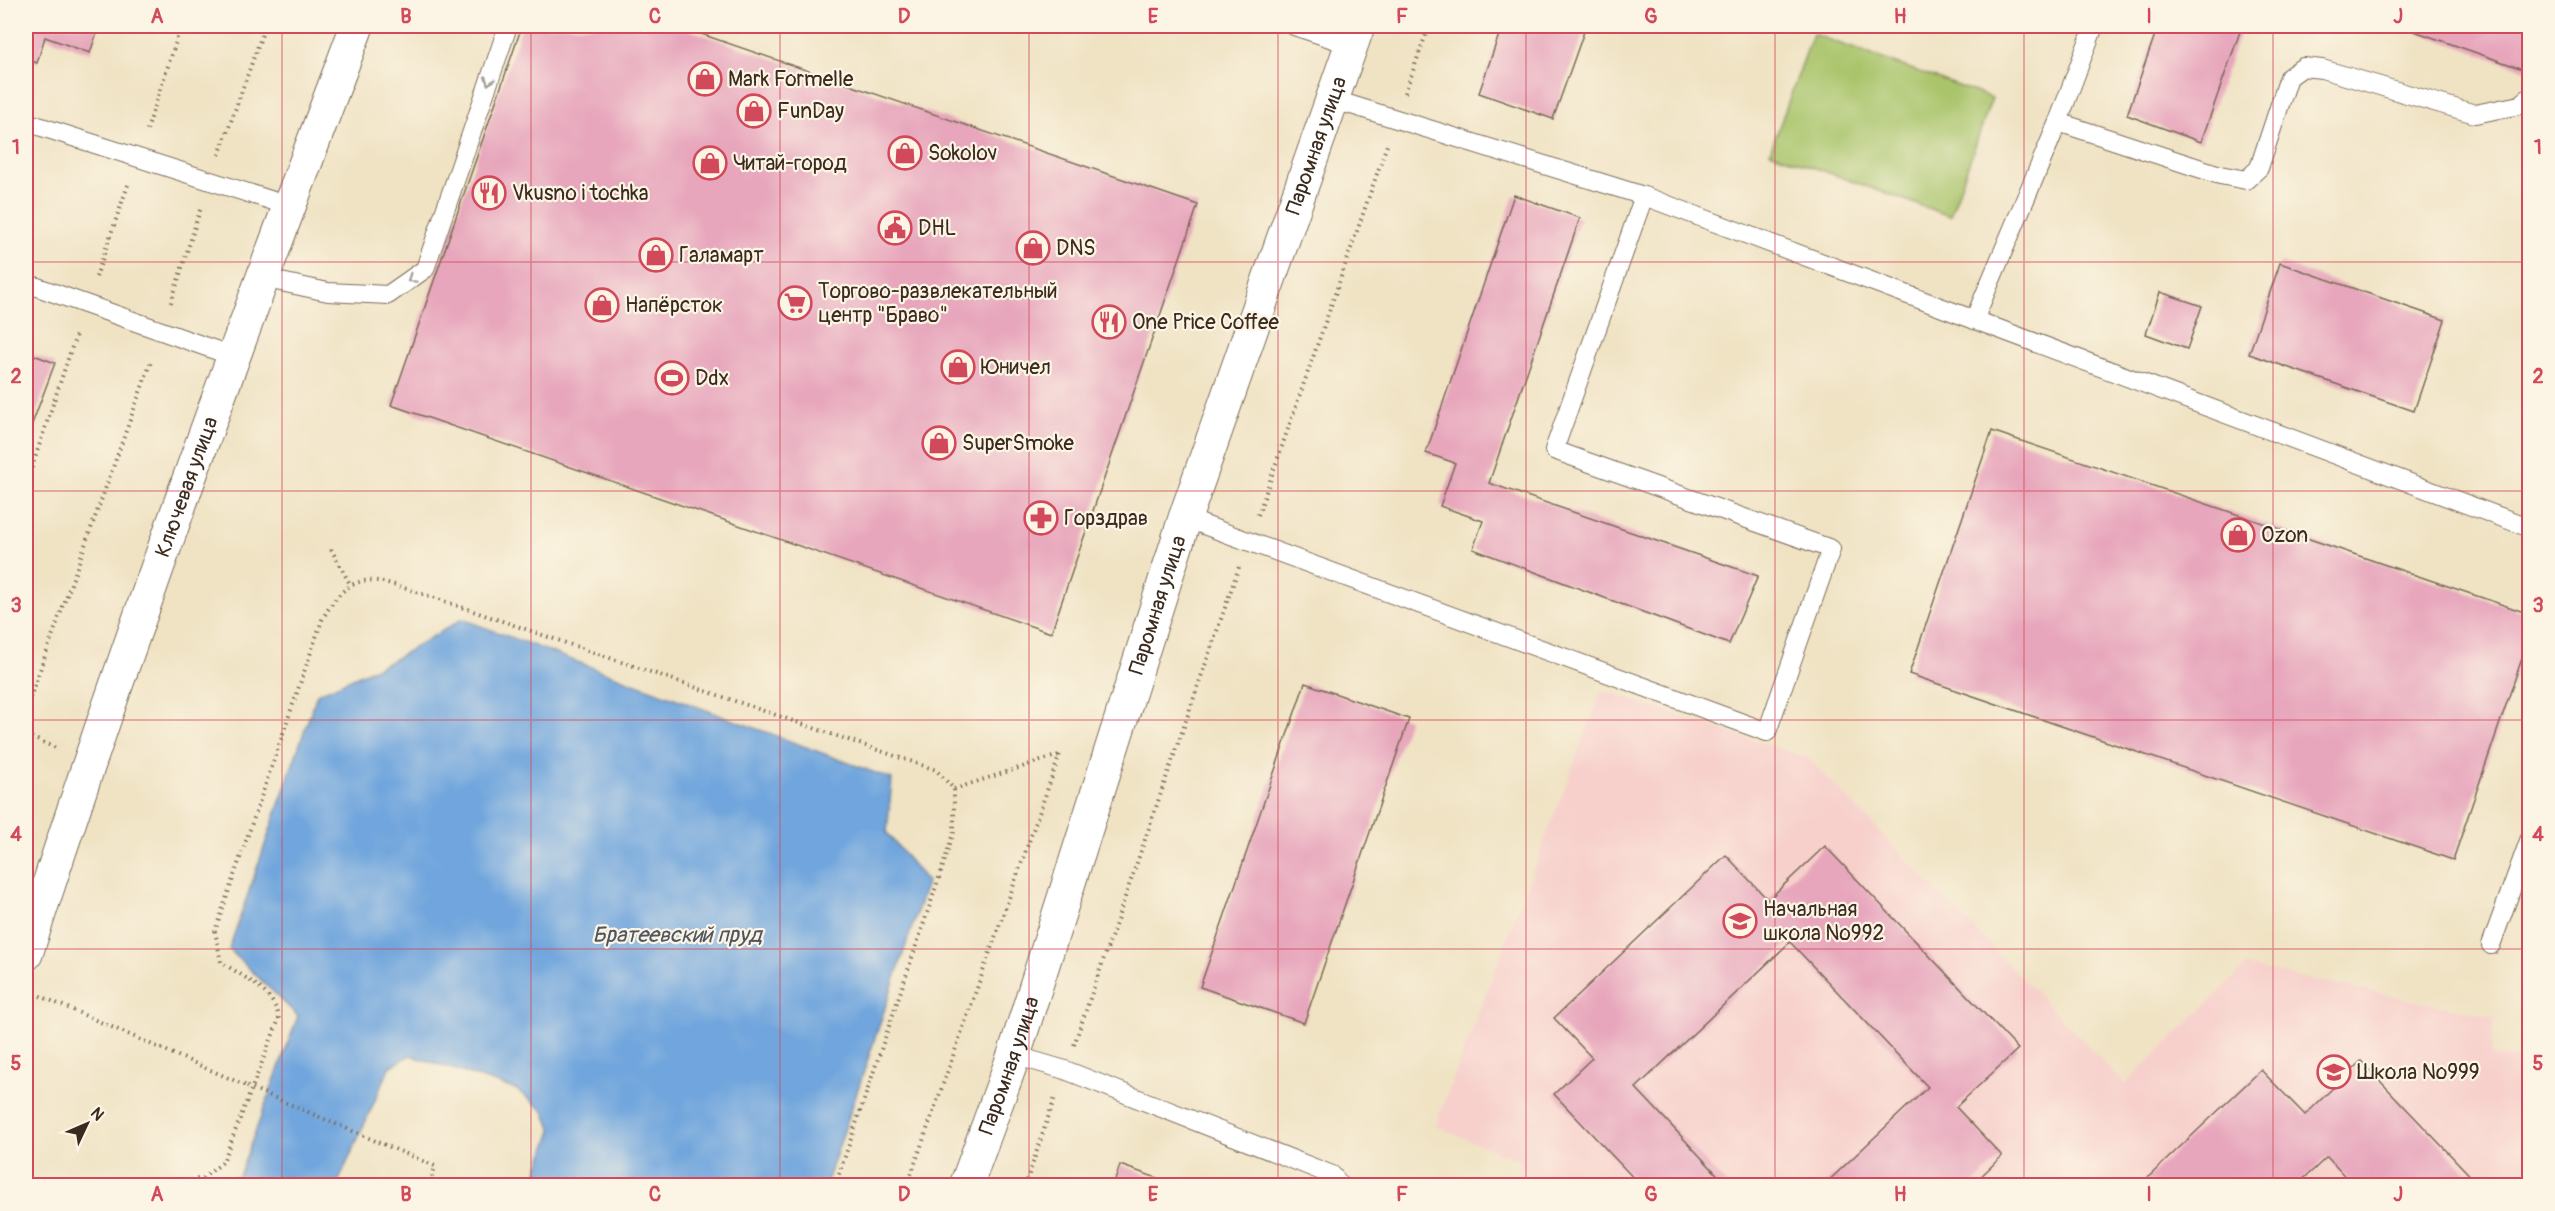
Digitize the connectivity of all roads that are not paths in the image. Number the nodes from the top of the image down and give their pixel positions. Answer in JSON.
{"nodes":[{"id":1,"x":357,"y":26,"type":"edge"},
{"id":2,"x":508,"y":26,"type":"edge"},
{"id":3,"x":1294,"y":26,"type":"edge"},
{"id":4,"x":2094,"y":26,"type":"edge"},
{"id":5,"x":1354,"y":35,"type":"edge"},
{"id":6,"x":2529,"y":97,"type":"edge"},
{"id":7,"x":1332,"y":99,"type":"junction"},
{"id":8,"x":26,"y":122,"type":"edge"},
{"id":9,"x":2058,"y":122,"type":"junction"},
{"id":10,"x":1644,"y":196,"type":"junction"},
{"id":11,"x":289,"y":206,"type":"junction"},
{"id":12,"x":262,"y":278,"type":"junction"},
{"id":13,"x":26,"y":283,"type":"edge"},
{"id":14,"x":1974,"y":320,"type":"junction"},
{"id":15,"x":232,"y":356,"type":"junction"},
{"id":16,"x":1185,"y":518,"type":"junction"},
{"id":17,"x":2529,"y":528,"type":"edge"},
{"id":18,"x":2529,"y":838,"type":"edge"},
{"id":19,"x":2491,"y":945,"type":"dead end"},
{"id":20,"x":26,"y":954,"type":"edge"},
{"id":21,"x":1014,"y":1055,"type":"junction"},
{"id":22,"x":966,"y":1185,"type":"edge"},
{"id":23,"x":1341,"y":1185,"type":"edge"}],
"edges":[{"from":1,"to":11,"type":"street","name":"Ключевая улица"},
{"from":2,"to":12,"type":"lane","one_way":true},
{"from":3,"to":5,"type":"lane"},
{"from":4,"to":9,"type":"lane"},
{"from":5,"to":7,"type":"street","name":"Паромная улица"},
{"from":6,"to":9,"type":"lane"},
{"from":7,"to":10,"type":"lane"},
{"from":7,"to":16,"type":"street","name":"Паромная улица"},
{"from":8,"to":11,"type":"lane"},
{"from":9,"to":14,"type":"lane"},
{"from":10,"to":14,"type":"lane"},
{"from":10,"to":16,"type":"lane"},
{"from":11,"to":12,"type":"street","name":"Ключевая улица"},
{"from":12,"to":15,"type":"street","name":"Ключевая улица"},
{"from":13,"to":15,"type":"lane"},
{"from":14,"to":17,"type":"lane"},
{"from":15,"to":20,"type":"street","name":"Ключевая улица"},
{"from":16,"to":21,"type":"street","name":"Паромная улица"},
{"from":18,"to":19,"type":"lane"},
{"from":21,"to":22,"type":"street","name":"Паромная улица"},
{"from":21,"to":23,"type":"lane"}]}
